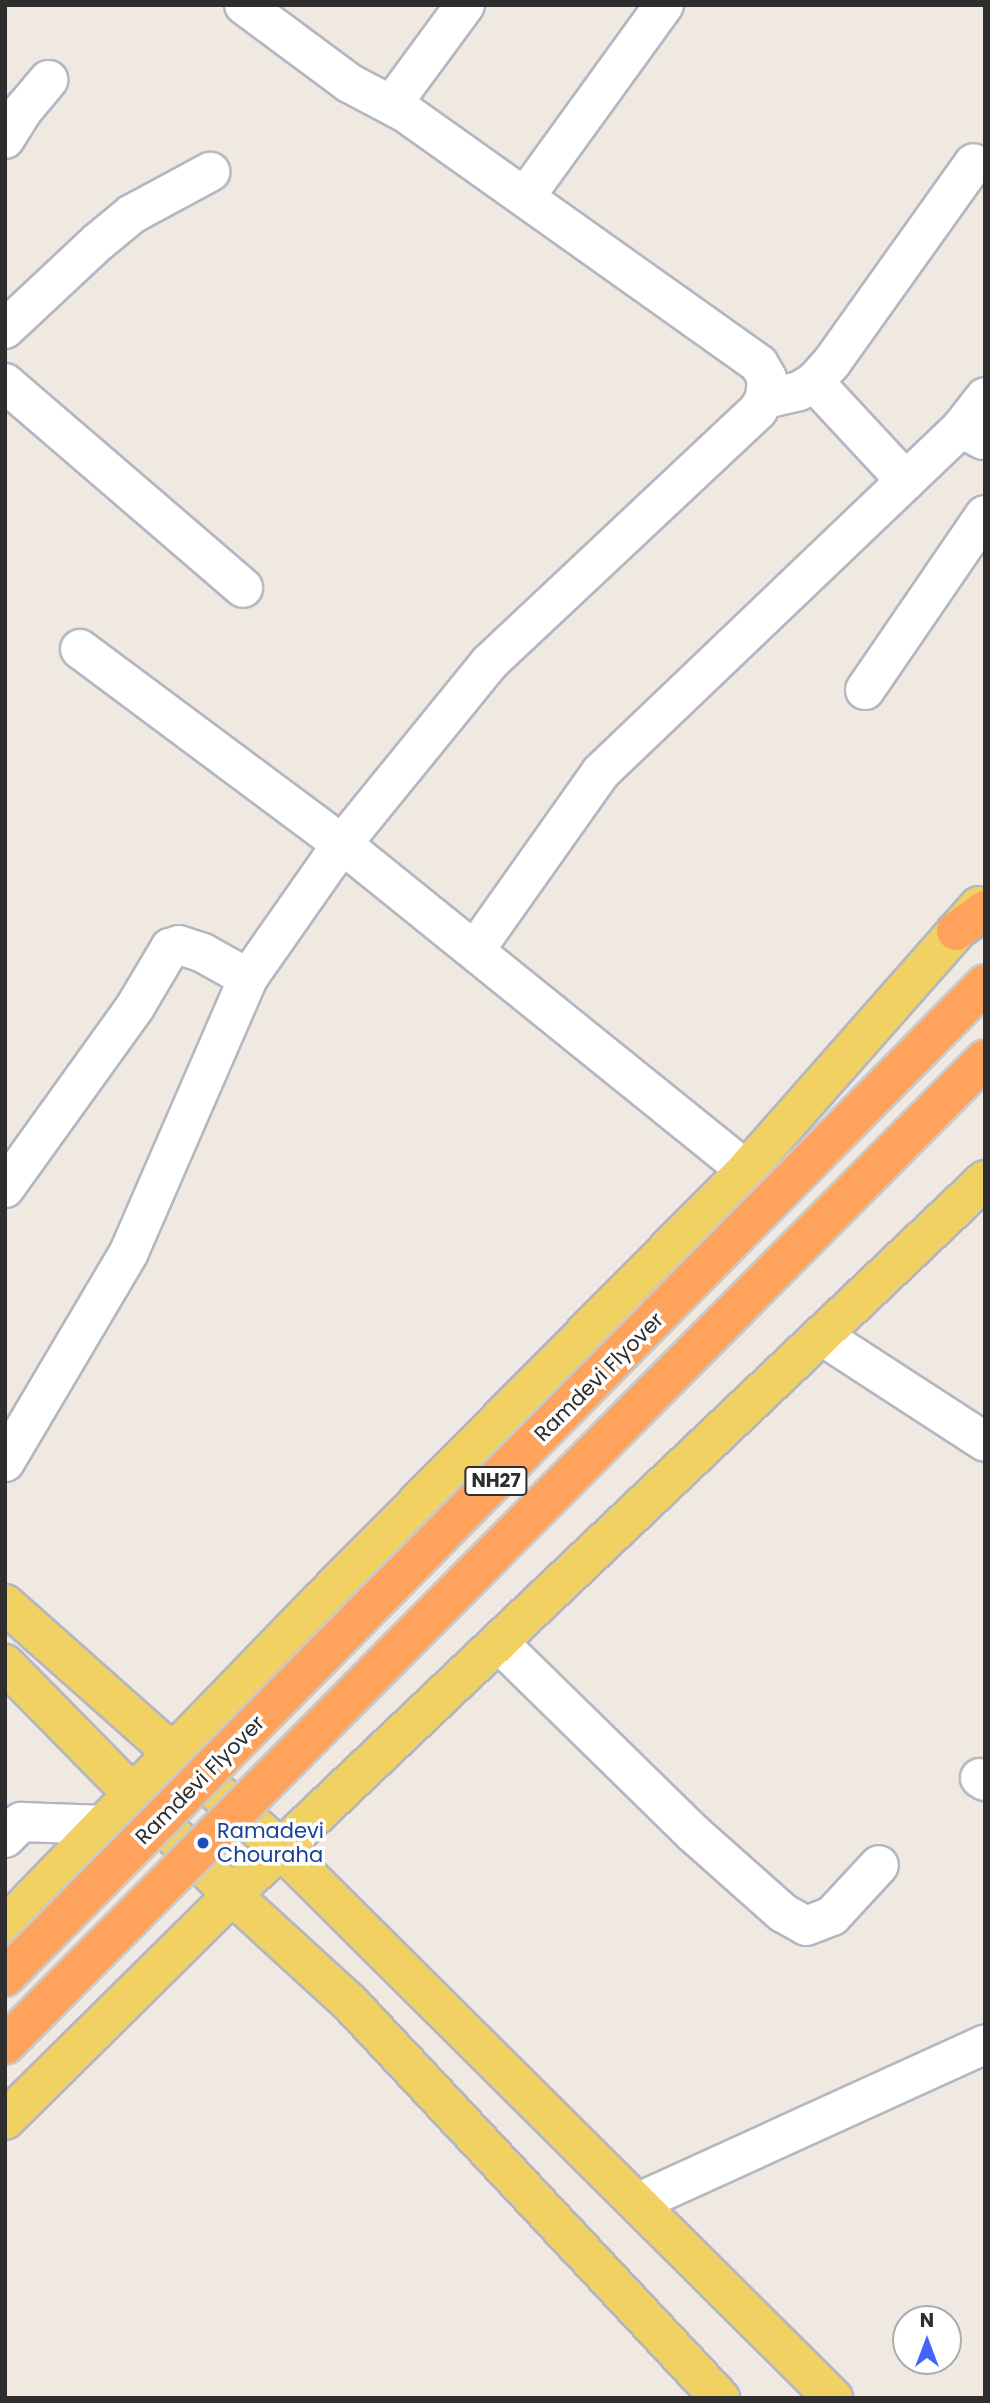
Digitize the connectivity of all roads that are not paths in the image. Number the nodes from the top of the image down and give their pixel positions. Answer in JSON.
{"nodes":[{"id":1,"x":244,"y":5,"type":"edge"},
{"id":2,"x":466,"y":5,"type":"edge"},
{"id":3,"x":664,"y":5,"type":"edge"},
{"id":4,"x":48,"y":80,"type":"dead end"},
{"id":5,"x":404,"y":112,"type":"junction"},
{"id":6,"x":5,"y":139,"type":"edge"},
{"id":7,"x":974,"y":163,"type":"dead end"},
{"id":8,"x":210,"y":172,"type":"dead end"},
{"id":9,"x":525,"y":197,"type":"junction"},
{"id":10,"x":5,"y":329,"type":"edge"},
{"id":11,"x":814,"y":382,"type":"junction"},
{"id":12,"x":5,"y":383,"type":"edge"},
{"id":13,"x":985,"y":397,"type":"edge"},
{"id":14,"x":765,"y":399,"type":"junction"},
{"id":15,"x":973,"y":435,"type":"edge"},
{"id":16,"x":906,"y":481,"type":"junction"},
{"id":17,"x":985,"y":515,"type":"edge"},
{"id":18,"x":243,"y":588,"type":"dead end"},
{"id":19,"x":80,"y":649,"type":"dead end"},
{"id":20,"x":865,"y":690,"type":"dead end"},
{"id":21,"x":341,"y":844,"type":"junction"},
{"id":22,"x":985,"y":899,"type":"edge"},
{"id":23,"x":970,"y":920,"type":"edge"},
{"id":24,"x":475,"y":950,"type":"junction"},
{"id":25,"x":248,"y":978,"type":"junction"},
{"id":26,"x":985,"y":984,"type":"edge"},
{"id":27,"x":985,"y":1059,"type":"edge"},
{"id":28,"x":746,"y":1170,"type":"junction"},
{"id":29,"x":5,"y":1188,"type":"edge"},
{"id":30,"x":978,"y":1198,"type":"edge"},
{"id":31,"x":822,"y":1336,"type":"junction"},
{"id":32,"x":985,"y":1442,"type":"edge"},
{"id":33,"x":5,"y":1462,"type":"edge"},
{"id":34,"x":5,"y":1604,"type":"edge"},
{"id":35,"x":499,"y":1643,"type":"junction"},
{"id":36,"x":5,"y":1664,"type":"edge"},
{"id":37,"x":174,"y":1753,"type":"junction"},
{"id":38,"x":134,"y":1795,"type":"junction"},
{"id":39,"x":105,"y":1825,"type":"junction"},
{"id":40,"x":5,"y":1838,"type":"edge"},
{"id":41,"x":281,"y":1849,"type":"junction"},
{"id":42,"x":879,"y":1865,"type":"dead end"},
{"id":43,"x":232,"y":1895,"type":"junction"},
{"id":44,"x":5,"y":1926,"type":"edge"},
{"id":45,"x":5,"y":1977,"type":"edge"},
{"id":46,"x":985,"y":2044,"type":"edge"},
{"id":47,"x":5,"y":2045,"type":"edge"},
{"id":48,"x":5,"y":2120,"type":"edge"},
{"id":49,"x":639,"y":2202,"type":"junction"},
{"id":50,"x":720,"y":2398,"type":"edge"},
{"id":51,"x":833,"y":2398,"type":"edge"}],
"edges":[{"from":1,"to":5,"type":"street"},
{"from":2,"to":5,"type":"street"},
{"from":3,"to":9,"type":"street"},
{"from":4,"to":6,"type":"street"},
{"from":5,"to":9,"type":"street"},
{"from":7,"to":11,"type":"street"},
{"from":8,"to":10,"type":"street"},
{"from":9,"to":14,"type":"street"},
{"from":11,"to":14,"type":"street"},
{"from":11,"to":16,"type":"street"},
{"from":12,"to":18,"type":"street"},
{"from":13,"to":15,"type":"street"},
{"from":14,"to":21,"type":"street"},
{"from":15,"to":16,"type":"street"},
{"from":16,"to":24,"type":"street"},
{"from":17,"to":20,"type":"street"},
{"from":19,"to":21,"type":"street"},
{"from":21,"to":24,"type":"street"},
{"from":21,"to":25,"type":"street"},
{"from":22,"to":23,"type":"main road"},
{"from":23,"to":28,"type":"main road"},
{"from":24,"to":28,"type":"street"},
{"from":25,"to":29,"type":"street"},
{"from":25,"to":33,"type":"street"},
{"from":26,"to":45,"type":"highway","name":"Ramdevi Flyover","number":"NH27","bridge":true},
{"from":27,"to":47,"type":"highway","number":"NH27","bridge":true},
{"from":28,"to":37,"type":"main road"},
{"from":30,"to":31,"type":"main road"},
{"from":31,"to":32,"type":"street"},
{"from":31,"to":35,"type":"main road"},
{"from":34,"to":37,"type":"main road"},
{"from":35,"to":41,"type":"main road"},
{"from":35,"to":42,"type":"street"},
{"from":36,"to":38,"type":"main road"},
{"from":37,"to":38,"type":"main road"},
{"from":37,"to":41,"type":"main road"},
{"from":38,"to":39,"type":"main road"},
{"from":38,"to":43,"type":"main road"},
{"from":39,"to":40,"type":"street"},
{"from":39,"to":44,"type":"main road"},
{"from":41,"to":43,"type":"main road"},
{"from":41,"to":49,"type":"main road"},
{"from":43,"to":48,"type":"main road"},
{"from":43,"to":50,"type":"main road"},
{"from":46,"to":49,"type":"street"},
{"from":49,"to":51,"type":"main road"}]}
